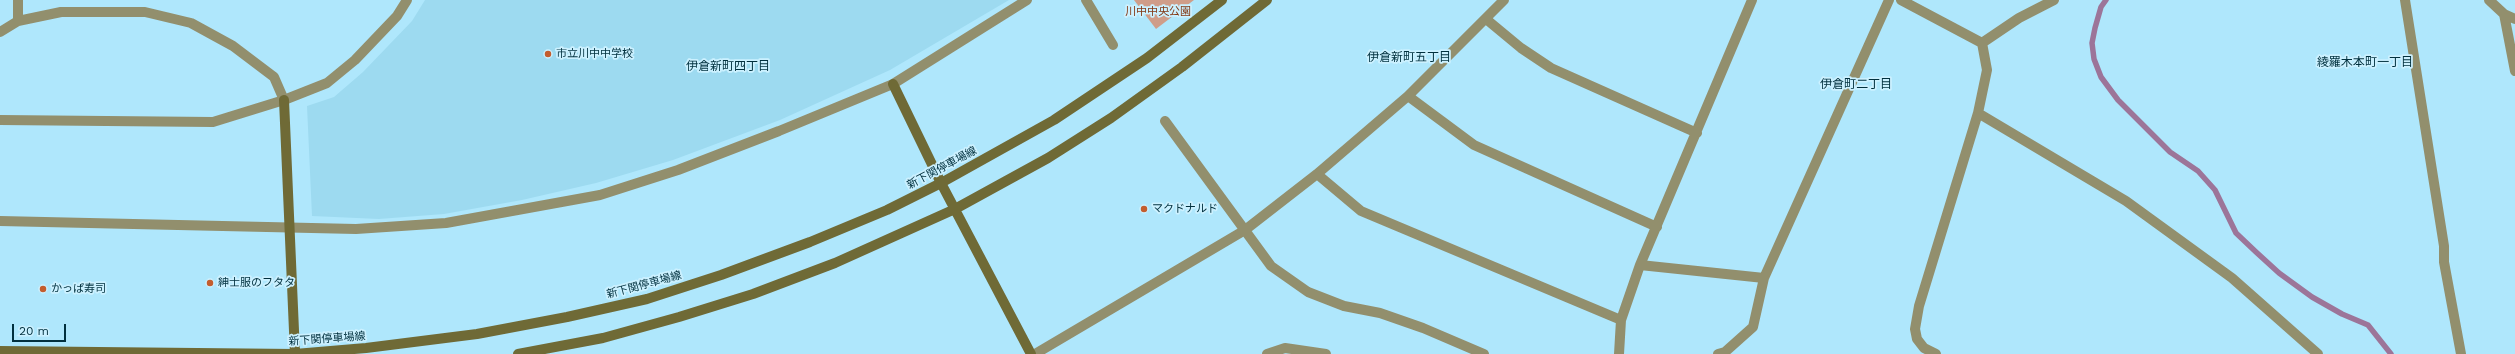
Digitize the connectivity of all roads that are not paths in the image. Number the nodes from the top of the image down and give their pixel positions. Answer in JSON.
{"nodes":[{"id":1,"x":18,"y":0,"type":"edge"},
{"id":2,"x":407,"y":0,"type":"edge"},
{"id":3,"x":1027,"y":0,"type":"edge"},
{"id":4,"x":1086,"y":0,"type":"edge"},
{"id":5,"x":1222,"y":0,"type":"edge"},
{"id":6,"x":1266,"y":0,"type":"edge"},
{"id":7,"x":1504,"y":0,"type":"edge"},
{"id":8,"x":1752,"y":0,"type":"edge"},
{"id":9,"x":1889,"y":0,"type":"edge"},
{"id":10,"x":1901,"y":0,"type":"edge"},
{"id":11,"x":2054,"y":0,"type":"edge"},
{"id":12,"x":2404,"y":0,"type":"edge"},
{"id":13,"x":2489,"y":0,"type":"edge"},
{"id":14,"x":2504,"y":14,"type":"junction"},
{"id":15,"x":1486,"y":19,"type":"junction"},
{"id":16,"x":2515,"y":19,"type":"edge"},
{"id":17,"x":18,"y":22,"type":"junction"},
{"id":18,"x":0,"y":32,"type":"edge"},
{"id":19,"x":1982,"y":43,"type":"junction"},
{"id":20,"x":1113,"y":44,"type":"dead end"},
{"id":21,"x":2515,"y":71,"type":"edge"},
{"id":22,"x":892,"y":84,"type":"junction"},
{"id":23,"x":1408,"y":96,"type":"junction"},
{"id":24,"x":284,"y":100,"type":"junction"},
{"id":25,"x":1978,"y":113,"type":"junction"},
{"id":26,"x":0,"y":120,"type":"edge"},
{"id":27,"x":1165,"y":121,"type":"dead end"},
{"id":28,"x":1696,"y":134,"type":"junction"},
{"id":29,"x":1317,"y":174,"type":"junction"},
{"id":30,"x":941,"y":183,"type":"junction"},
{"id":31,"x":955,"y":209,"type":"junction"},
{"id":32,"x":0,"y":221,"type":"edge"},
{"id":33,"x":1657,"y":227,"type":"junction"},
{"id":34,"x":290,"y":228,"type":"junction"},
{"id":35,"x":1245,"y":230,"type":"junction"},
{"id":36,"x":1640,"y":266,"type":"junction"},
{"id":37,"x":1764,"y":278,"type":"junction"},
{"id":38,"x":1621,"y":320,"type":"junction"},
{"id":39,"x":0,"y":352,"type":"edge"},
{"id":40,"x":295,"y":354,"type":"edge"},
{"id":41,"x":518,"y":354,"type":"edge"},
{"id":42,"x":1031,"y":354,"type":"edge"},
{"id":43,"x":1035,"y":354,"type":"edge"},
{"id":44,"x":1267,"y":354,"type":"edge"},
{"id":45,"x":1326,"y":354,"type":"edge"},
{"id":46,"x":1484,"y":354,"type":"edge"},
{"id":47,"x":1619,"y":354,"type":"edge"},
{"id":48,"x":1718,"y":354,"type":"edge"},
{"id":49,"x":1936,"y":354,"type":"edge"},
{"id":50,"x":2318,"y":354,"type":"edge"},
{"id":51,"x":2461,"y":354,"type":"edge"}],
"edges":[{"from":1,"to":17,"type":"street"},
{"from":2,"to":24,"type":"street"},
{"from":3,"to":22,"type":"street"},
{"from":4,"to":20,"type":"street"},
{"from":5,"to":30,"type":"main road","name":"新下関停車場線"},
{"from":6,"to":31,"type":"main road"},
{"from":7,"to":15,"type":"street"},
{"from":8,"to":28,"type":"street"},
{"from":9,"to":37,"type":"street"},
{"from":10,"to":19,"type":"street"},
{"from":11,"to":19,"type":"street"},
{"from":12,"to":51,"type":"street"},
{"from":13,"to":14,"type":"street"},
{"from":14,"to":16,"type":"street"},
{"from":14,"to":21,"type":"street"},
{"from":15,"to":23,"type":"street"},
{"from":15,"to":28,"type":"street"},
{"from":17,"to":18,"type":"street"},
{"from":17,"to":24,"type":"street"},
{"from":19,"to":25,"type":"street"},
{"from":22,"to":30,"type":"main road"},
{"from":22,"to":34,"type":"street"},
{"from":23,"to":29,"type":"street"},
{"from":23,"to":33,"type":"street"},
{"from":24,"to":26,"type":"street"},
{"from":24,"to":34,"type":"main road"},
{"from":25,"to":49,"type":"street"},
{"from":25,"to":50,"type":"street"},
{"from":27,"to":35,"type":"street"},
{"from":28,"to":33,"type":"street"},
{"from":29,"to":35,"type":"street"},
{"from":29,"to":38,"type":"street"},
{"from":30,"to":31,"type":"main road"},
{"from":30,"to":40,"type":"main road","name":"新下関停車場線"},
{"from":31,"to":41,"type":"main road"},
{"from":31,"to":42,"type":"main road"},
{"from":32,"to":34,"type":"street"},
{"from":33,"to":36,"type":"street"},
{"from":34,"to":40,"type":"main road"},
{"from":35,"to":43,"type":"street"},
{"from":35,"to":46,"type":"street"},
{"from":36,"to":37,"type":"street"},
{"from":36,"to":38,"type":"street"},
{"from":37,"to":48,"type":"street"},
{"from":38,"to":47,"type":"street"},
{"from":39,"to":40,"type":"main road","name":"新下関停車場線"},
{"from":44,"to":45,"type":"street"}]}
